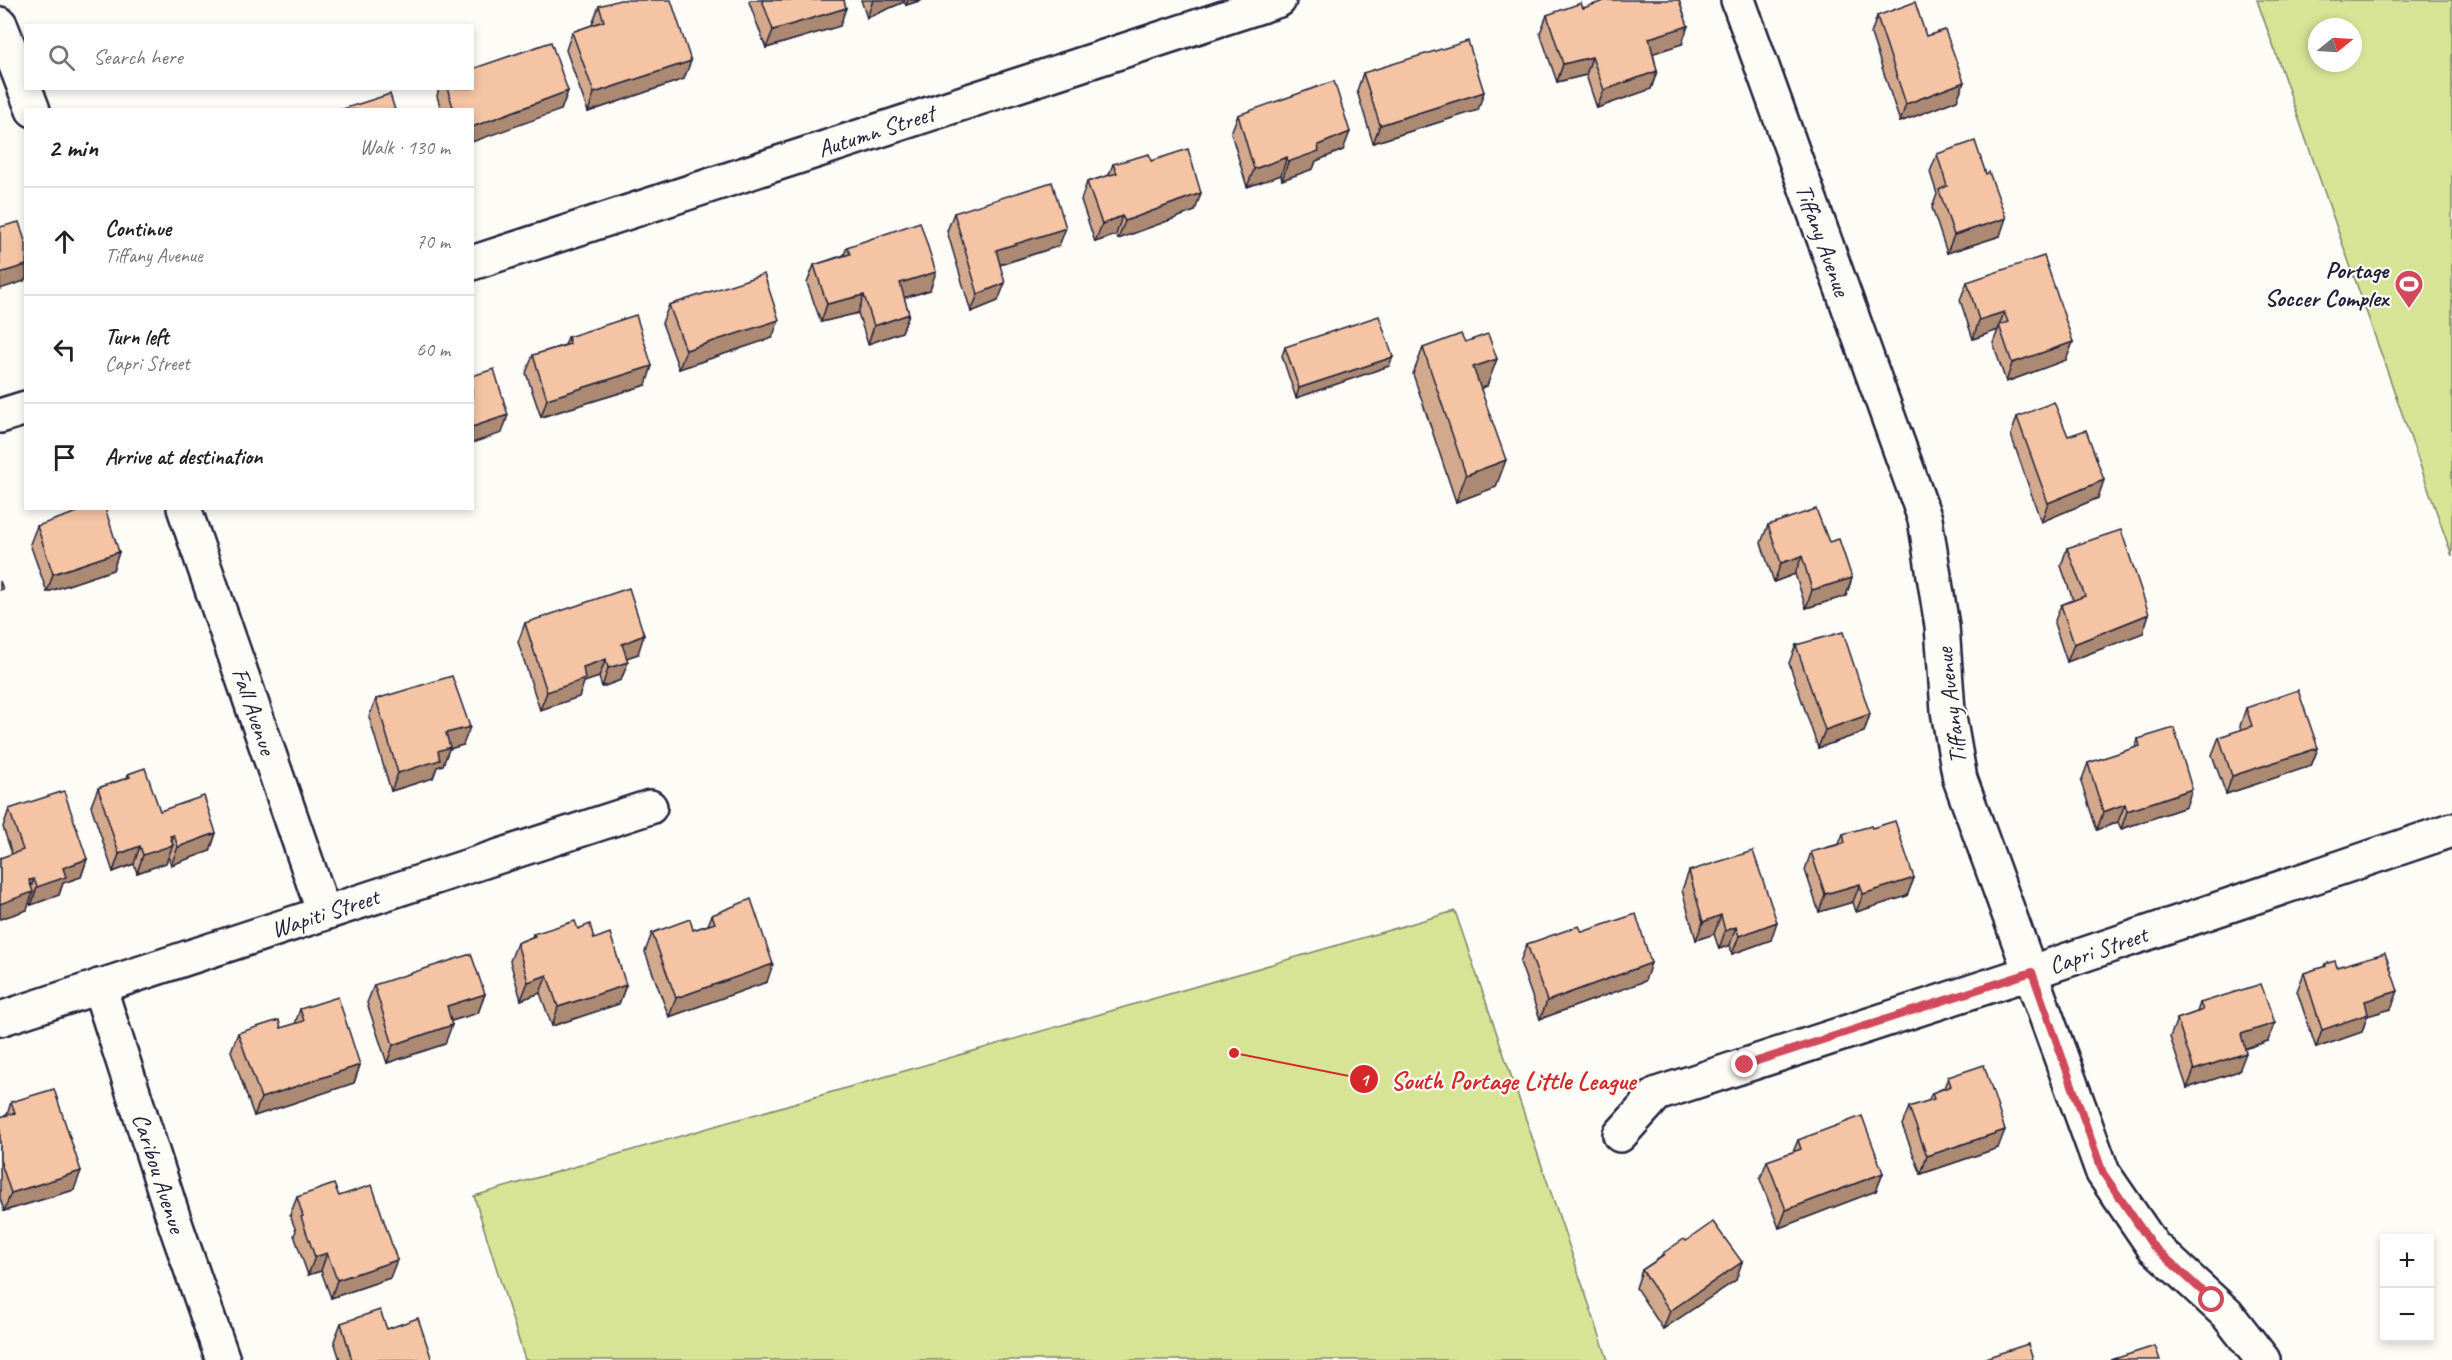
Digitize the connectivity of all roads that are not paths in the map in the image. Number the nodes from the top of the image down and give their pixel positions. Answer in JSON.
{"nodes":[{"id":1,"x":1279,"y":0,"type":"edge"},
{"id":2,"x":1738,"y":0,"type":"edge"},
{"id":3,"x":0,"y":24,"type":"edge"},
{"id":4,"x":24,"y":87,"type":"edge"},
{"id":5,"x":25,"y":90,"type":"edge"},
{"id":6,"x":32,"y":108,"type":"edge"},
{"id":7,"x":474,"y":262,"type":"edge"},
{"id":8,"x":24,"y":409,"type":"edge"},
{"id":9,"x":0,"y":416,"type":"edge"},
{"id":10,"x":185,"y":510,"type":"edge"},
{"id":11,"x":650,"y":807,"type":"dead end"},
{"id":12,"x":2452,"y":830,"type":"edge"},
{"id":13,"x":324,"y":913,"type":"junction"},
{"id":14,"x":2032,"y":972,"type":"junction"},
{"id":15,"x":99,"y":986,"type":"junction"},
{"id":16,"x":0,"y":1019,"type":"edge"},
{"id":17,"x":1620,"y":1135,"type":"dead end"},
{"id":18,"x":223,"y":1360,"type":"edge"},
{"id":19,"x":2264,"y":1360,"type":"edge"}],
"edges":[{"from":1,"to":7,"type":"street","name":"Autumn Street"},
{"from":2,"to":14,"type":"street","name":"Tiffany Avenue"},
{"from":3,"to":4,"type":"street"},
{"from":5,"to":6,"type":"street"},
{"from":8,"to":9,"type":"street"},
{"from":10,"to":13,"type":"street","name":"Fall Avenue"},
{"from":11,"to":13,"type":"street","name":"Wapiti Street"},
{"from":12,"to":14,"type":"street","name":"Capri Street"},
{"from":13,"to":15,"type":"street","name":"Wapiti Street"},
{"from":14,"to":17,"type":"street","name":"Capri Street"},
{"from":14,"to":19,"type":"street","name":"Tiffany Avenue"},
{"from":15,"to":16,"type":"street","name":"Wapiti Street"},
{"from":15,"to":18,"type":"street","name":"Caribou Avenue"}]}
